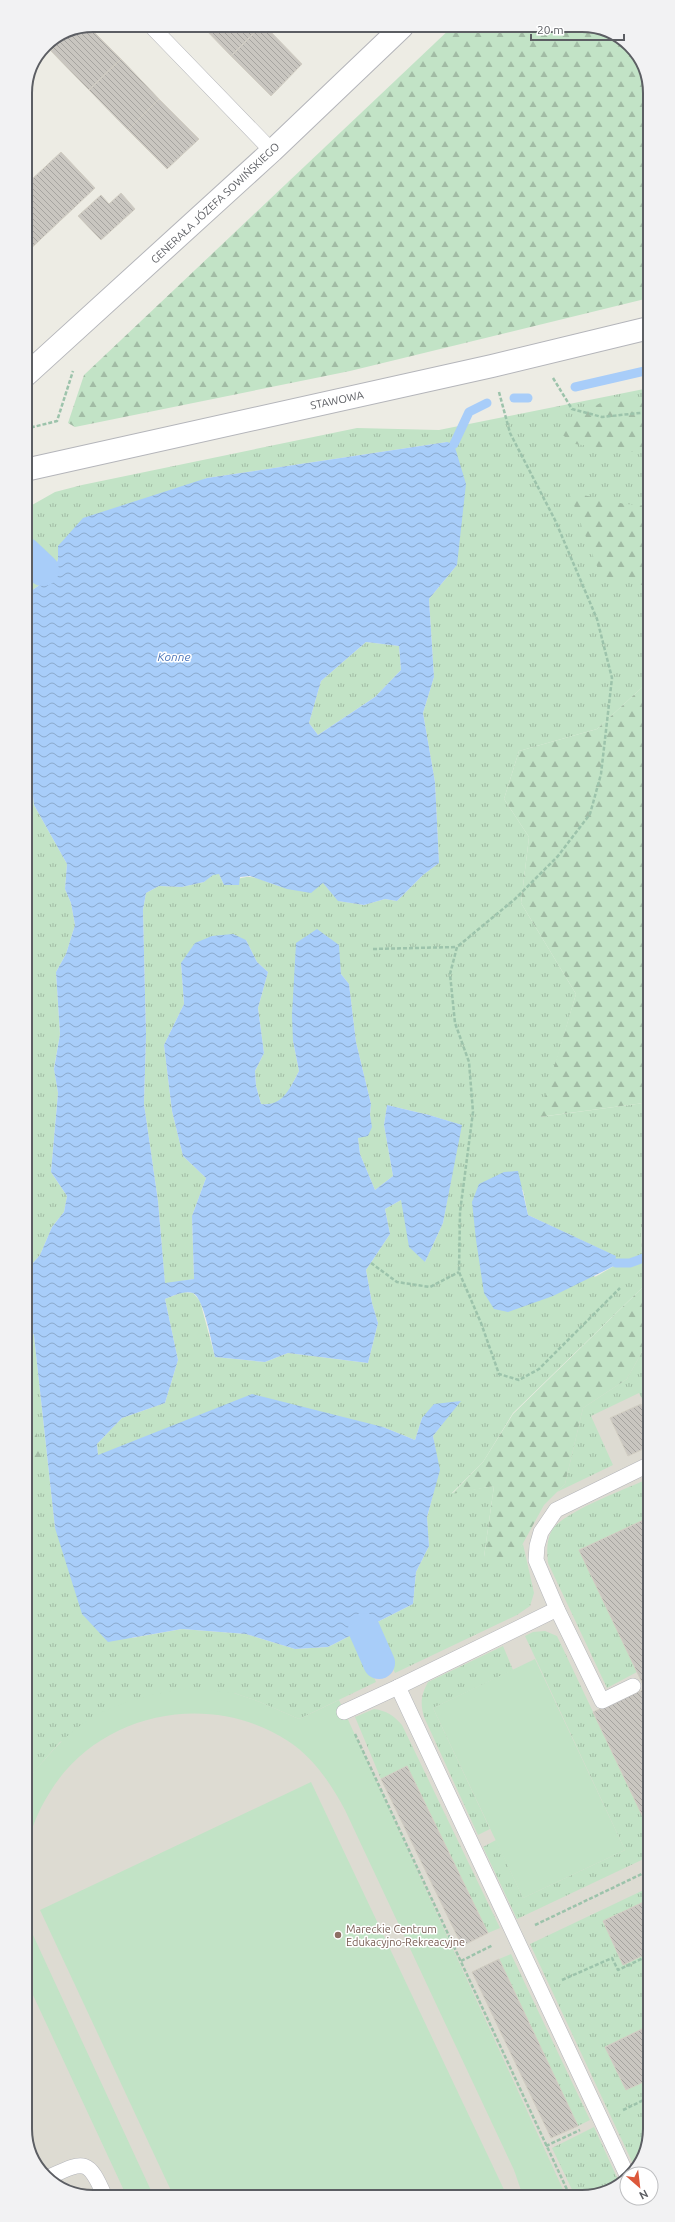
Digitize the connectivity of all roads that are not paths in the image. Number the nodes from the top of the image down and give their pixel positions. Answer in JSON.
{"nodes":[{"id":1,"x":157,"y":32,"type":"edge"},
{"id":2,"x":397,"y":32,"type":"edge"},
{"id":3,"x":272,"y":151,"type":"junction"},
{"id":4,"x":643,"y":329,"type":"edge"},
{"id":5,"x":32,"y":370,"type":"edge"},
{"id":6,"x":32,"y":468,"type":"edge"},
{"id":7,"x":643,"y":1467,"type":"edge"},
{"id":8,"x":557,"y":1609,"type":"junction"},
{"id":9,"x":633,"y":1686,"type":"dead end"},
{"id":10,"x":398,"y":1687,"type":"junction"},
{"id":11,"x":344,"y":1712,"type":"road end"},
{"id":12,"x":623,"y":2166,"type":"edge"},
{"id":13,"x":53,"y":2175,"type":"edge"},
{"id":14,"x":102,"y":2190,"type":"edge"}],
"edges":[{"from":1,"to":3,"type":"lane"},
{"from":2,"to":3,"type":"street","name":"GENERAŁA JÓZEFA SOWIŃSKIEGO"},
{"from":3,"to":5,"type":"street","name":"GENERAŁA JÓZEFA SOWIŃSKIEGO"},
{"from":4,"to":6,"type":"street","name":"STAWOWA"},
{"from":7,"to":8,"type":"lane"},
{"from":8,"to":9,"type":"lane"},
{"from":8,"to":10,"type":"lane"},
{"from":10,"to":11,"type":"lane"},
{"from":10,"to":12,"type":"lane"},
{"from":13,"to":14,"type":"lane"}]}
